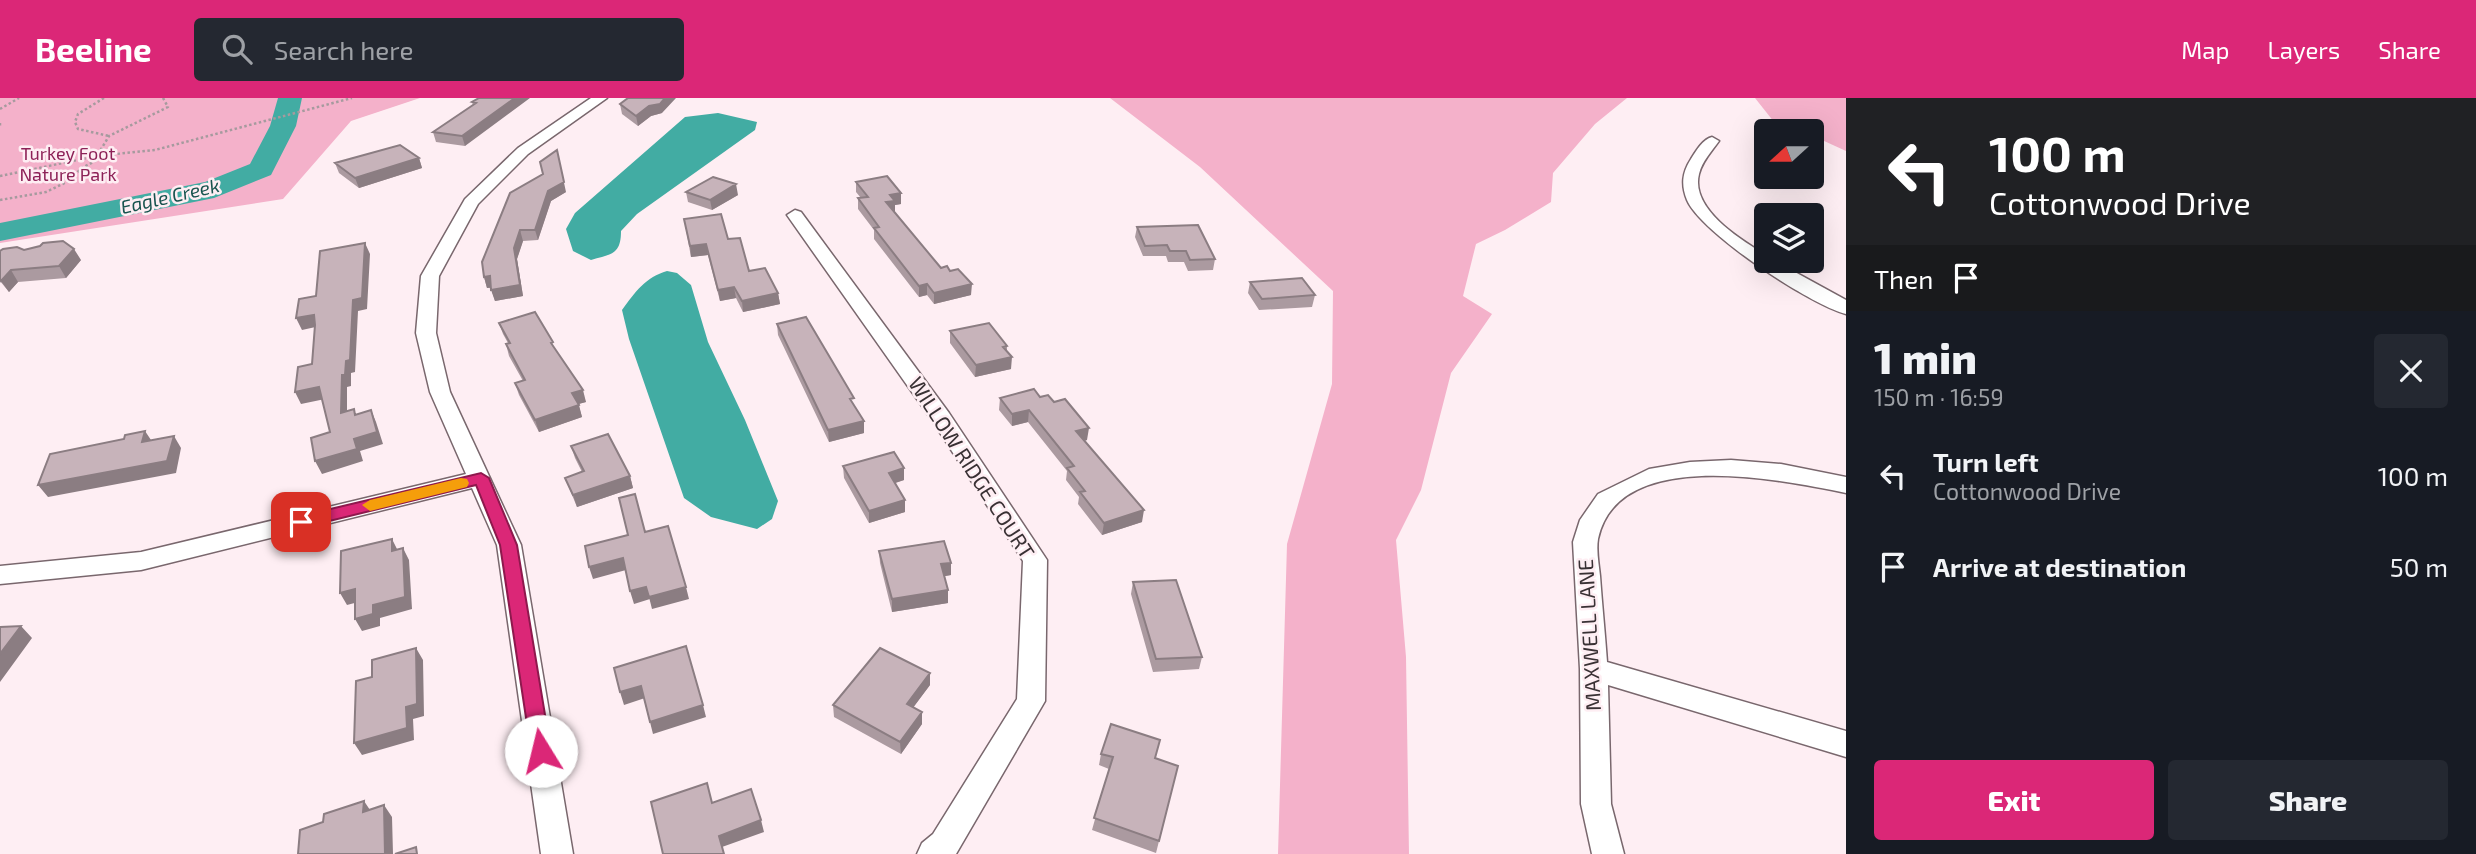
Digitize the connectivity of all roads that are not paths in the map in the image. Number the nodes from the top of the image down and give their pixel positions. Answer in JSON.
{"nodes":[{"id":1,"x":600,"y":98,"type":"edge"},
{"id":2,"x":1712,"y":141,"type":"dead end"},
{"id":3,"x":795,"y":215,"type":"dead end"},
{"id":4,"x":1846,"y":308,"type":"edge"},
{"id":5,"x":481,"y":478,"type":"junction"},
{"id":6,"x":1846,"y":485,"type":"edge"},
{"id":7,"x":0,"y":575,"type":"edge"},
{"id":8,"x":1594,"y":669,"type":"junction"},
{"id":9,"x":1846,"y":744,"type":"edge"},
{"id":10,"x":557,"y":854,"type":"edge"},
{"id":11,"x":933,"y":854,"type":"edge"},
{"id":12,"x":1608,"y":854,"type":"edge"}],
"edges":[{"from":1,"to":5,"type":"street"},
{"from":2,"to":4,"type":"street"},
{"from":3,"to":11,"type":"street","name":"WILLOW RIDGE COURT"},
{"from":5,"to":7,"type":"street"},
{"from":5,"to":10,"type":"street"},
{"from":6,"to":8,"type":"street","name":"MAXWELL LANE"},
{"from":8,"to":9,"type":"street"},
{"from":8,"to":12,"type":"street","name":"MAXWELL LANE"}]}
